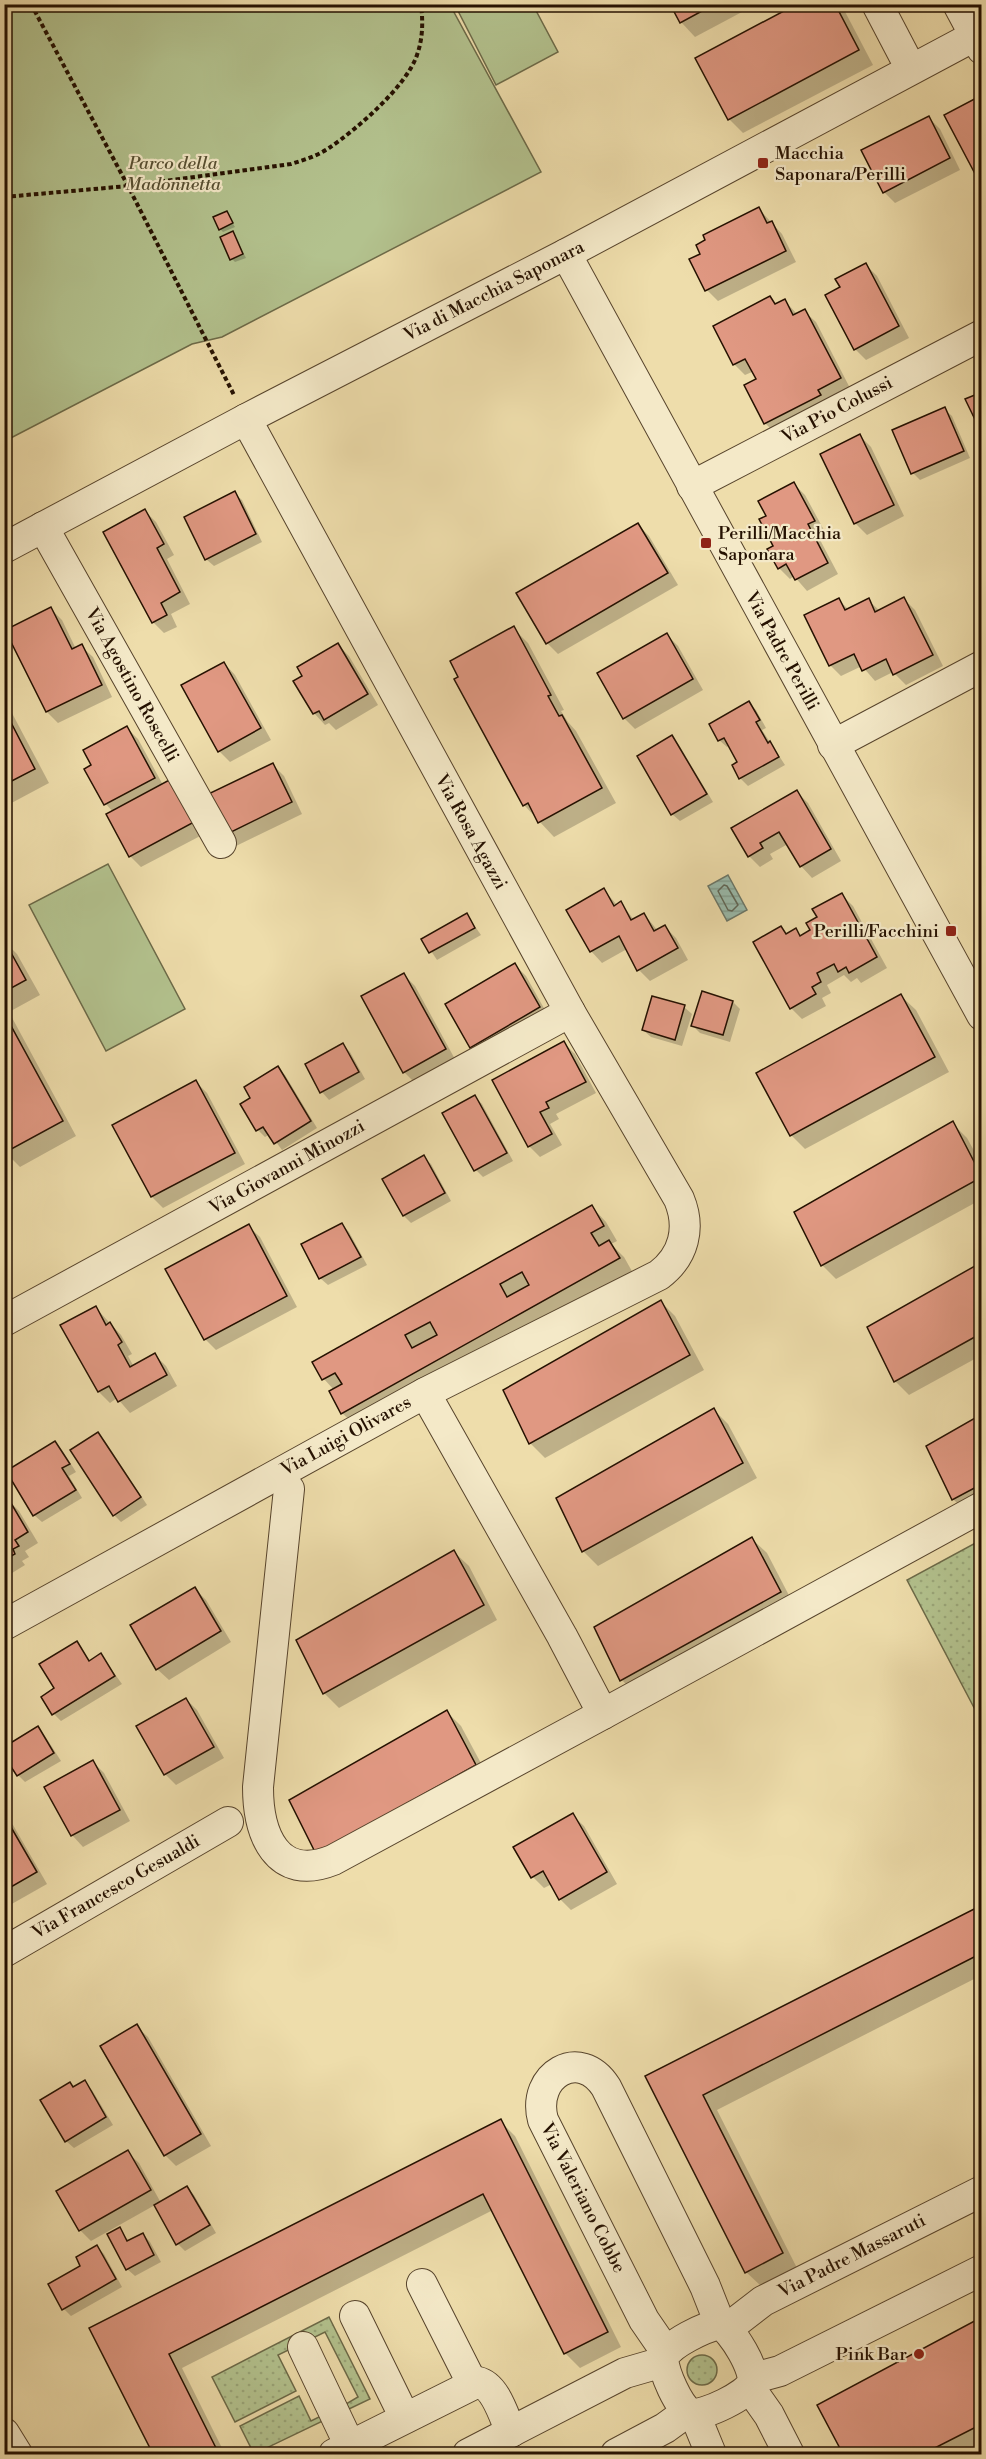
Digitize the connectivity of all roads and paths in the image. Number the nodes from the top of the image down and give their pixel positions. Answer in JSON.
{"nodes":[{"id":1,"x":31,"y":4,"type":"edge"},
{"id":2,"x":421,"y":4,"type":"edge"},
{"id":3,"x":877,"y":4,"type":"edge"},
{"id":4,"x":958,"y":4,"type":"edge"},
{"id":5,"x":979,"y":39,"type":"edge"},
{"id":6,"x":911,"y":69,"type":"junction"},
{"id":7,"x":128,"y":186,"type":"junction"},
{"id":8,"x":4,"y":197,"type":"edge"},
{"id":9,"x":566,"y":254,"type":"junction"},
{"id":10,"x":981,"y":335,"type":"edge"},
{"id":11,"x":246,"y":419,"type":"junction"},
{"id":12,"x":692,"y":486,"type":"junction"},
{"id":13,"x":43,"y":527,"type":"junction"},
{"id":14,"x":4,"y":548,"type":"edge"},
{"id":15,"x":981,"y":666,"type":"edge"},
{"id":16,"x":833,"y":745,"type":"junction"},
{"id":17,"x":221,"y":843,"type":"dead end"},
{"id":18,"x":570,"y":1012,"type":"junction"},
{"id":19,"x":981,"y":1015,"type":"edge"},
{"id":20,"x":682,"y":1246,"type":"joint"},
{"id":21,"x":4,"y":1322,"type":"edge"},
{"id":22,"x":425,"y":1393,"type":"junction"},
{"id":23,"x":289,"y":1489,"type":"dead end"},
{"id":24,"x":981,"y":1507,"type":"edge"},
{"id":25,"x":4,"y":1625,"type":"edge"},
{"id":26,"x":603,"y":1714,"type":"junction"},
{"id":27,"x":228,"y":1822,"type":"dead end"},
{"id":28,"x":4,"y":1952,"type":"edge"},
{"id":29,"x":981,"y":2191,"type":"edge"},
{"id":30,"x":981,"y":2270,"type":"edge"},
{"id":31,"x":422,"y":2284,"type":"dead end"},
{"id":32,"x":355,"y":2316,"type":"dead end"},
{"id":33,"x":718,"y":2327,"type":"junction"},
{"id":34,"x":303,"y":2348,"type":"dead end"},
{"id":35,"x":668,"y":2353,"type":"junction"},
{"id":36,"x":749,"y":2382,"type":"junction"},
{"id":37,"x":472,"y":2383,"type":"junction"},
{"id":38,"x":692,"y":2410,"type":"junction"},
{"id":39,"x":405,"y":2418,"type":"junction"},
{"id":40,"x":511,"y":2432,"type":"junction"},
{"id":41,"x":4,"y":2433,"type":"edge"},
{"id":42,"x":342,"y":2450,"type":"edge"},
{"id":43,"x":17,"y":2454,"type":"edge"},
{"id":44,"x":468,"y":2454,"type":"edge"},
{"id":45,"x":616,"y":2454,"type":"edge"},
{"id":46,"x":711,"y":2454,"type":"edge"},
{"id":47,"x":789,"y":2454,"type":"edge"}],
"edges":[{"from":1,"to":7,"type":"path"},
{"from":2,"to":7,"type":"path"},
{"from":3,"to":6,"type":"street"},
{"from":4,"to":5,"type":"street"},
{"from":5,"to":6,"type":"street","name":"Via di Macchia Saponara"},
{"from":6,"to":9,"type":"street","name":"Via di Macchia Saponara"},
{"from":7,"to":8,"type":"path"},
{"from":7,"to":11,"type":"path"},
{"from":9,"to":11,"type":"street","name":"Via di Macchia Saponara"},
{"from":9,"to":12,"type":"street","name":"Via Padre Perilli"},
{"from":10,"to":12,"type":"street","name":"Via Pio Colussi"},
{"from":11,"to":13,"type":"street","name":"Via di Macchia Saponara"},
{"from":11,"to":18,"type":"street","name":"Via Rosa Agazzi"},
{"from":12,"to":16,"type":"street","name":"Via Padre Perilli"},
{"from":13,"to":14,"type":"street","name":"Via di Macchia Saponara"},
{"from":13,"to":17,"type":"street","name":"Via Agostino Roscelli"},
{"from":15,"to":16,"type":"street"},
{"from":16,"to":19,"type":"street","name":"Via Padre Perilli"},
{"from":18,"to":20,"type":"street","name":"Via Rosa Agazzi"},
{"from":18,"to":21,"type":"street","name":"Via Giovanni Minozzi"},
{"from":20,"to":22,"type":"street","name":"Via Luigi Olivares"},
{"from":22,"to":25,"type":"street","name":"Via Luigi Olivares"},
{"from":22,"to":26,"type":"street"},
{"from":23,"to":26,"type":"street"},
{"from":24,"to":26,"type":"street"},
{"from":27,"to":28,"type":"street","name":"Via Francesco Gesualdi"},
{"from":29,"to":33,"type":"street","name":"Via Padre Massaruti"},
{"from":30,"to":36,"type":"street"},
{"from":31,"to":37,"type":"street"},
{"from":32,"to":39,"type":"street"},
{"from":33,"to":35,"type":"street","name":"Via Padre Massaruti"},
{"from":33,"to":35,"type":"street","name":"Via Valeriano Cobbe"},
{"from":33,"to":36,"type":"street","name":"Via Valeriano Cobbe"},
{"from":34,"to":42,"type":"street"},
{"from":35,"to":38,"type":"street","name":"Via Valeriano Cobbe"},
{"from":35,"to":40,"type":"street","name":"Via Padre Massaruti"},
{"from":36,"to":38,"type":"street"},
{"from":36,"to":47,"type":"street","name":"Via Valeriano Cobbe"},
{"from":37,"to":39,"type":"street"},
{"from":37,"to":40,"type":"street"},
{"from":38,"to":45,"type":"street"},
{"from":38,"to":46,"type":"street","name":"Via Valeriano Cobbe"},
{"from":39,"to":42,"type":"street"},
{"from":40,"to":44,"type":"street","name":"Via Padre Massaruti"},
{"from":41,"to":43,"type":"street"}]}
